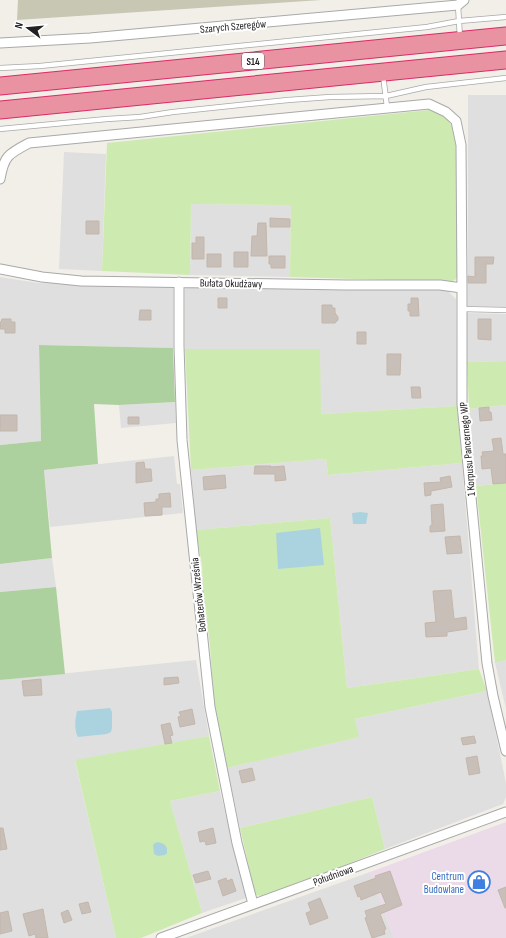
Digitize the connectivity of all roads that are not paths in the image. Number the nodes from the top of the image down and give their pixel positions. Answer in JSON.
{"nodes":[{"id":1,"x":461,"y":3,"type":"edge"},
{"id":2,"x":506,"y":18,"type":"edge"},
{"id":3,"x":459,"y":21,"type":"junction"},
{"id":4,"x":502,"y":39,"type":"edge"},
{"id":5,"x":460,"y":40,"type":"junction"},
{"id":6,"x":0,"y":43,"type":"edge"},
{"id":7,"x":499,"y":58,"type":"edge"},
{"id":8,"x":0,"y":68,"type":"edge"},
{"id":9,"x":383,"y":72,"type":"junction"},
{"id":10,"x":506,"y":78,"type":"edge"},
{"id":11,"x":0,"y":86,"type":"edge"},
{"id":12,"x":386,"y":96,"type":"junction"},
{"id":13,"x":387,"y":108,"type":"junction"},
{"id":14,"x":0,"y":110,"type":"edge"},
{"id":15,"x":0,"y":129,"type":"edge"},
{"id":16,"x":0,"y":179,"type":"edge"},
{"id":17,"x":0,"y":269,"type":"edge"},
{"id":18,"x":179,"y":282,"type":"junction"},
{"id":19,"x":462,"y":288,"type":"junction"},
{"id":20,"x":462,"y":309,"type":"junction"},
{"id":21,"x":506,"y":310,"type":"edge"},
{"id":22,"x":506,"y":751,"type":"edge"},
{"id":23,"x":506,"y":812,"type":"edge"},
{"id":24,"x":253,"y":904,"type":"junction"},
{"id":25,"x":161,"y":938,"type":"edge"}],
"edges":[{"from":1,"to":3,"type":"lane"},
{"from":1,"to":6,"type":"street","name":"Szarych Szeregów"},
{"from":2,"to":3,"type":"lane"},
{"from":3,"to":5,"type":"lane"},
{"from":3,"to":8,"type":"lane"},
{"from":4,"to":5,"type":"highway","number":"S14"},
{"from":5,"to":11,"type":"highway","number":"S14"},
{"from":7,"to":9,"type":"highway","number":"S14"},
{"from":9,"to":12,"type":"lane"},
{"from":9,"to":14,"type":"highway","number":"S14"},
{"from":10,"to":12,"type":"lane"},
{"from":12,"to":13,"type":"lane"},
{"from":12,"to":15,"type":"lane"},
{"from":13,"to":16,"type":"street","name":"1 Korpusu Pancernego WP"},
{"from":13,"to":19,"type":"street","name":"1 Korpusu Pancernego WP"},
{"from":17,"to":18,"type":"street","name":"Bułata Okudżawy"},
{"from":18,"to":19,"type":"street","name":"Bułata Okudżawy"},
{"from":18,"to":24,"type":"street","name":"Bohaterów Września"},
{"from":19,"to":20,"type":"street","name":"1 Korpusu Pancernego WP"},
{"from":20,"to":21,"type":"lane"},
{"from":20,"to":22,"type":"street","name":"1 Korpusu Pancernego WP"},
{"from":23,"to":24,"type":"street","name":"Południowa"},
{"from":24,"to":25,"type":"street","name":"Południowa"}]}
